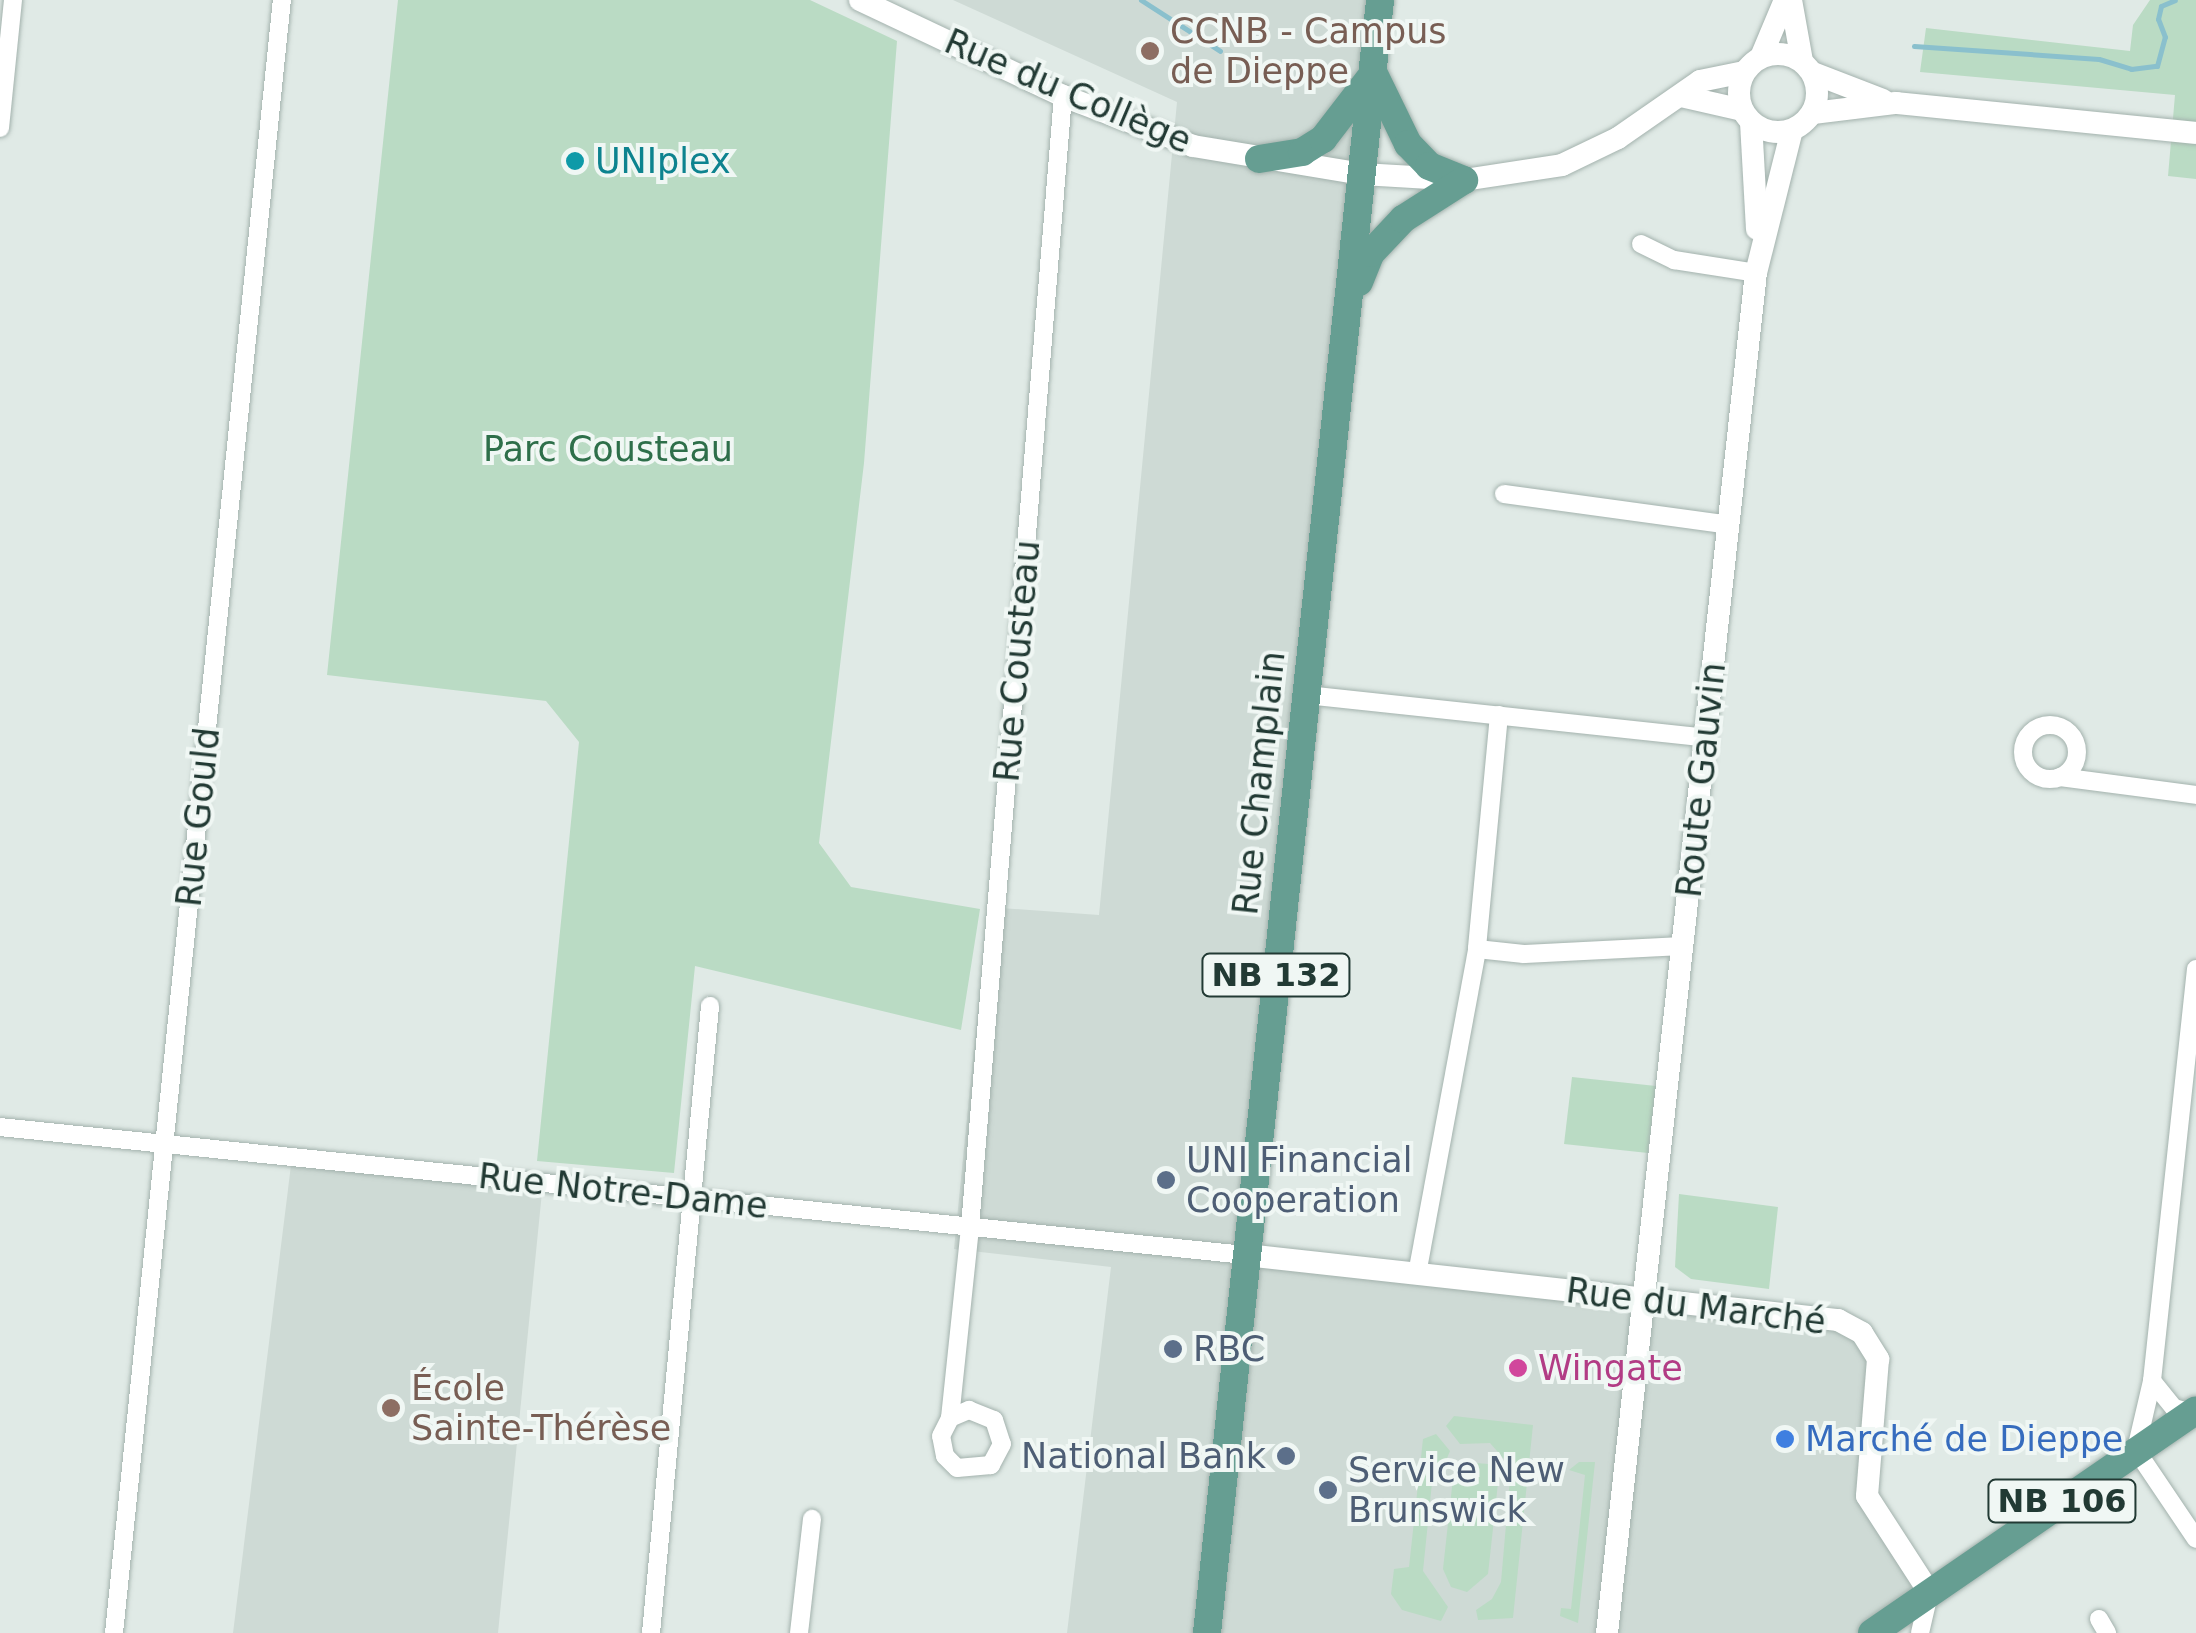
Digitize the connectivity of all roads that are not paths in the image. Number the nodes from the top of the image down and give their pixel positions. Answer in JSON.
{"nodes":[{"id":1,"x":13,"y":0,"type":"edge"},
{"id":2,"x":282,"y":0,"type":"edge"},
{"id":3,"x":860,"y":0,"type":"edge"},
{"id":4,"x":1380,"y":0,"type":"edge"},
{"id":5,"x":1788,"y":0,"type":"edge"},
{"id":6,"x":1753,"y":64,"type":"junction"},
{"id":7,"x":1807,"y":67,"type":"junction"},
{"id":8,"x":1374,"y":72,"type":"junction"},
{"id":9,"x":1063,"y":96,"type":"junction"},
{"id":10,"x":1681,"y":96,"type":"junction"},
{"id":11,"x":1896,"y":104,"type":"junction"},
{"id":12,"x":1813,"y":112,"type":"junction"},
{"id":13,"x":1746,"y":116,"type":"junction"},
{"id":14,"x":0,"y":128,"type":"edge"},
{"id":15,"x":1792,"y":130,"type":"junction"},
{"id":16,"x":2196,"y":133,"type":"edge"},
{"id":17,"x":1259,"y":159,"type":"junction"},
{"id":18,"x":1362,"y":174,"type":"junction"},
{"id":19,"x":1464,"y":180,"type":"junction"},
{"id":20,"x":1641,"y":244,"type":"dead end"},
{"id":21,"x":1757,"y":267,"type":"junction"},
{"id":22,"x":1348,"y":306,"type":"junction"},
{"id":23,"x":1504,"y":494,"type":"dead end"},
{"id":24,"x":1729,"y":525,"type":"junction"},
{"id":25,"x":1306,"y":695,"type":"junction"},
{"id":26,"x":1499,"y":716,"type":"junction"},
{"id":27,"x":1706,"y":738,"type":"junction"},
{"id":28,"x":2060,"y":776,"type":"dead end"},
{"id":29,"x":2196,"y":795,"type":"edge"},
{"id":30,"x":1683,"y":946,"type":"junction"},
{"id":31,"x":1477,"y":949,"type":"junction"},
{"id":32,"x":2196,"y":969,"type":"edge"},
{"id":33,"x":710,"y":1006,"type":"dead end"},
{"id":34,"x":0,"y":1127,"type":"edge"},
{"id":35,"x":164,"y":1145,"type":"junction"},
{"id":36,"x":692,"y":1198,"type":"junction"},
{"id":37,"x":970,"y":1226,"type":"junction"},
{"id":38,"x":1246,"y":1255,"type":"junction"},
{"id":39,"x":1417,"y":1274,"type":"junction"},
{"id":40,"x":1644,"y":1300,"type":"junction"},
{"id":41,"x":2152,"y":1381,"type":"junction"},
{"id":42,"x":2194,"y":1411,"type":"edge"},
{"id":43,"x":950,"y":1418,"type":"dead end"},
{"id":44,"x":2136,"y":1450,"type":"junction"},
{"id":45,"x":812,"y":1519,"type":"dead end"},
{"id":46,"x":2196,"y":1539,"type":"edge"},
{"id":47,"x":1929,"y":1592,"type":"junction"},
{"id":48,"x":114,"y":1633,"type":"edge"},
{"id":49,"x":651,"y":1633,"type":"edge"},
{"id":50,"x":799,"y":1633,"type":"edge"},
{"id":51,"x":1207,"y":1633,"type":"edge"},
{"id":52,"x":1608,"y":1633,"type":"edge"},
{"id":53,"x":1872,"y":1633,"type":"edge"},
{"id":54,"x":1920,"y":1633,"type":"edge"}],
"edges":[{"from":1,"to":14,"type":"street"},
{"from":2,"to":35,"type":"street","name":"Rue Gould"},
{"from":3,"to":9,"type":"street","name":"Rue du Collège"},
{"from":4,"to":8,"type":"main road","name":"Rue Champlain","number":"NB 132"},
{"from":5,"to":6,"type":"street"},
{"from":5,"to":7,"type":"street"},
{"from":6,"to":7,"type":"street"},
{"from":6,"to":10,"type":"street","name":"Rue du Collège"},
{"from":6,"to":13,"type":"street"},
{"from":7,"to":11,"type":"street"},
{"from":7,"to":12,"type":"street"},
{"from":8,"to":17,"type":"main road"},
{"from":8,"to":18,"type":"main road","name":"Rue Champlain","number":"NB 132"},
{"from":8,"to":19,"type":"main road"},
{"from":9,"to":17,"type":"street","name":"Rue du Collège"},
{"from":9,"to":37,"type":"street","name":"Rue Cousteau"},
{"from":10,"to":13,"type":"street"},
{"from":10,"to":19,"type":"street","name":"Rue du Collège"},
{"from":11,"to":12,"type":"street"},
{"from":11,"to":16,"type":"street"},
{"from":12,"to":15,"type":"street"},
{"from":13,"to":15,"type":"street"},
{"from":13,"to":21,"type":"street","name":"Route Gauvin"},
{"from":15,"to":21,"type":"street","name":"Route Gauvin"},
{"from":17,"to":18,"type":"street","name":"Rue du Collège"},
{"from":18,"to":19,"type":"street","name":"Rue du Collège"},
{"from":18,"to":22,"type":"main road","name":"Rue Champlain","number":"NB 132"},
{"from":19,"to":22,"type":"main road"},
{"from":20,"to":21,"type":"street"},
{"from":21,"to":24,"type":"street","name":"Route Gauvin"},
{"from":22,"to":25,"type":"main road","name":"Rue Champlain","number":"NB 132"},
{"from":23,"to":24,"type":"street"},
{"from":24,"to":27,"type":"street","name":"Route Gauvin"},
{"from":25,"to":26,"type":"street"},
{"from":25,"to":38,"type":"main road","name":"Rue Champlain","number":"NB 132"},
{"from":26,"to":27,"type":"street"},
{"from":26,"to":31,"type":"street"},
{"from":27,"to":30,"type":"street","name":"Route Gauvin"},
{"from":28,"to":29,"type":"street"},
{"from":30,"to":31,"type":"street"},
{"from":30,"to":40,"type":"street","name":"Route Gauvin"},
{"from":31,"to":39,"type":"street"},
{"from":32,"to":41,"type":"street"},
{"from":33,"to":36,"type":"street"},
{"from":34,"to":35,"type":"street","name":"Rue Notre-Dame"},
{"from":35,"to":36,"type":"street","name":"Rue Notre-Dame"},
{"from":35,"to":48,"type":"street","name":"Rue Gould"},
{"from":36,"to":37,"type":"street","name":"Rue Notre-Dame"},
{"from":36,"to":49,"type":"street"},
{"from":37,"to":38,"type":"street","name":"Rue Notre-Dame"},
{"from":37,"to":43,"type":"street","name":"Rue Cousteau"},
{"from":38,"to":39,"type":"street","name":"Rue du Marché"},
{"from":38,"to":51,"type":"main road","name":"Rue Champlain","number":"NB 132"},
{"from":39,"to":40,"type":"street","name":"Rue du Marché"},
{"from":40,"to":47,"type":"street","name":"Rue du Marché"},
{"from":40,"to":52,"type":"street","name":"Route Gauvin"},
{"from":41,"to":42,"type":"street"},
{"from":41,"to":44,"type":"street"},
{"from":42,"to":44,"type":"main road","number":"NB 106"},
{"from":44,"to":46,"type":"street"},
{"from":44,"to":47,"type":"main road","number":"NB 106"},
{"from":45,"to":50,"type":"street"},
{"from":47,"to":53,"type":"main road","number":"NB 106"},
{"from":47,"to":54,"type":"street"}]}
